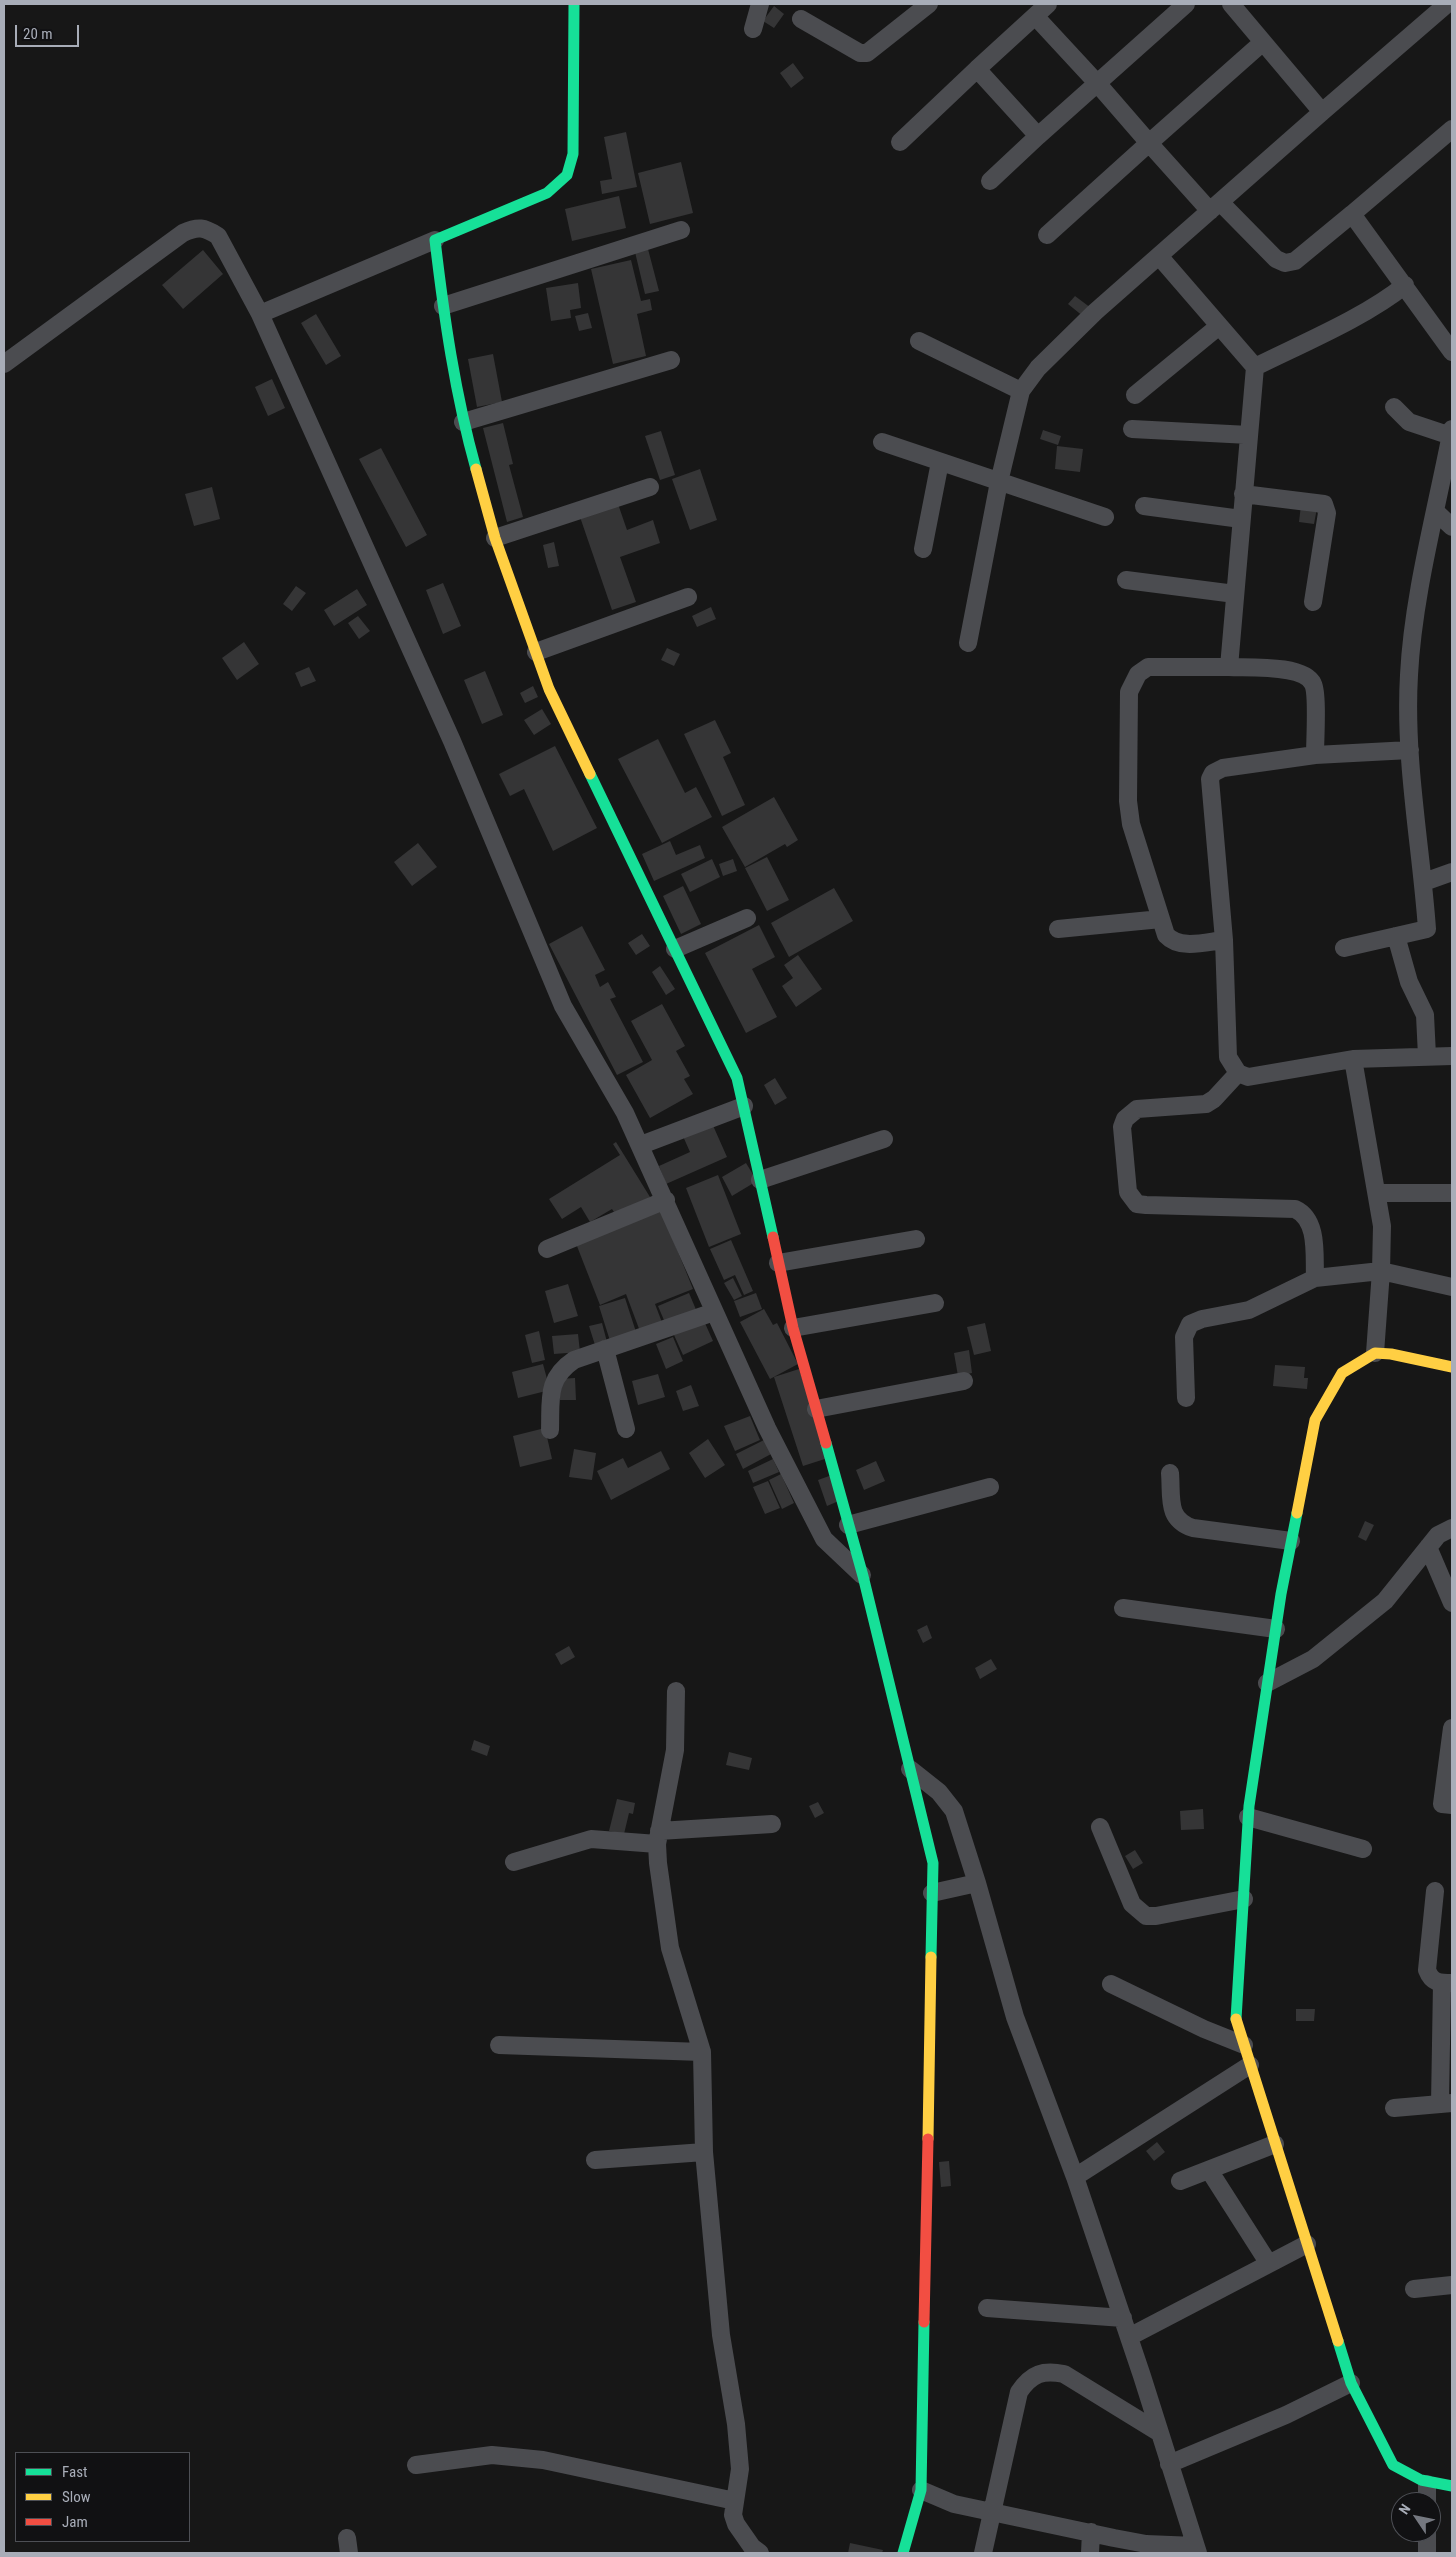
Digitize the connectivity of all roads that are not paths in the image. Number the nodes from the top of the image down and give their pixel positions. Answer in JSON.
{"nodes":[{"id":1,"x":574,"y":4,"type":"edge"},
{"id":2,"x":760,"y":4,"type":"edge"},
{"id":3,"x":929,"y":4,"type":"edge"},
{"id":4,"x":1048,"y":4,"type":"edge"},
{"id":5,"x":1186,"y":4,"type":"edge"},
{"id":6,"x":1231,"y":4,"type":"edge"},
{"id":7,"x":1447,"y":4,"type":"edge"},
{"id":8,"x":1035,"y":16,"type":"junction"},
{"id":9,"x":801,"y":19,"type":"dead end"},
{"id":10,"x":753,"y":29,"type":"dead end"},
{"id":11,"x":1263,"y":42,"type":"junction"},
{"id":12,"x":977,"y":69,"type":"junction"},
{"id":13,"x":1097,"y":83,"type":"junction"},
{"id":14,"x":1322,"y":112,"type":"junction"},
{"id":15,"x":1450,"y":135,"type":"edge"},
{"id":16,"x":1038,"y":136,"type":"junction"},
{"id":17,"x":900,"y":142,"type":"dead end"},
{"id":18,"x":1149,"y":142,"type":"junction"},
{"id":19,"x":990,"y":180,"type":"dead end"},
{"id":20,"x":1215,"y":206,"type":"junction"},
{"id":21,"x":1352,"y":214,"type":"junction"},
{"id":22,"x":681,"y":230,"type":"dead end"},
{"id":23,"x":1047,"y":235,"type":"dead end"},
{"id":24,"x":435,"y":240,"type":"junction"},
{"id":25,"x":1159,"y":256,"type":"junction"},
{"id":26,"x":1405,"y":285,"type":"junction"},
{"id":27,"x":443,"y":306,"type":"junction"},
{"id":28,"x":260,"y":314,"type":"junction"},
{"id":29,"x":1219,"y":326,"type":"junction"},
{"id":30,"x":920,"y":341,"type":"dead end"},
{"id":31,"x":1452,"y":352,"type":"edge"},
{"id":32,"x":671,"y":360,"type":"dead end"},
{"id":33,"x":4,"y":364,"type":"edge"},
{"id":34,"x":1255,"y":367,"type":"junction"},
{"id":35,"x":1021,"y":391,"type":"junction"},
{"id":36,"x":1135,"y":395,"type":"dead end"},
{"id":37,"x":1394,"y":407,"type":"dead end"},
{"id":38,"x":463,"y":422,"type":"junction"},
{"id":39,"x":1132,"y":429,"type":"dead end"},
{"id":40,"x":1452,"y":432,"type":"edge"},
{"id":41,"x":1249,"y":435,"type":"junction"},
{"id":42,"x":882,"y":442,"type":"dead end"},
{"id":43,"x":940,"y":462,"type":"junction"},
{"id":44,"x":999,"y":482,"type":"junction"},
{"id":45,"x":650,"y":487,"type":"dead end"},
{"id":46,"x":1243,"y":494,"type":"junction"},
{"id":47,"x":1144,"y":506,"type":"dead end"},
{"id":48,"x":1435,"y":511,"type":"junction"},
{"id":49,"x":1105,"y":517,"type":"dead end"},
{"id":50,"x":1241,"y":519,"type":"junction"},
{"id":51,"x":1452,"y":527,"type":"edge"},
{"id":52,"x":495,"y":538,"type":"junction"},
{"id":53,"x":923,"y":549,"type":"dead end"},
{"id":54,"x":1126,"y":580,"type":"dead end"},
{"id":55,"x":1235,"y":594,"type":"junction"},
{"id":56,"x":688,"y":597,"type":"dead end"},
{"id":57,"x":1313,"y":602,"type":"dead end"},
{"id":58,"x":968,"y":643,"type":"dead end"},
{"id":59,"x":536,"y":652,"type":"junction"},
{"id":60,"x":1228,"y":667,"type":"junction"},
{"id":61,"x":1410,"y":750,"type":"junction"},
{"id":62,"x":1315,"y":755,"type":"junction"},
{"id":63,"x":1452,"y":872,"type":"edge"},
{"id":64,"x":1424,"y":882,"type":"junction"},
{"id":65,"x":747,"y":918,"type":"dead end"},
{"id":66,"x":1161,"y":919,"type":"junction"},
{"id":67,"x":1058,"y":929,"type":"dead end"},
{"id":68,"x":1396,"y":936,"type":"junction"},
{"id":69,"x":1224,"y":940,"type":"junction"},
{"id":70,"x":1344,"y":948,"type":"dead end"},
{"id":71,"x":675,"y":949,"type":"junction"},
{"id":72,"x":1427,"y":1056,"type":"junction"},
{"id":73,"x":1452,"y":1056,"type":"edge"},
{"id":74,"x":1353,"y":1059,"type":"junction"},
{"id":75,"x":1238,"y":1073,"type":"junction"},
{"id":76,"x":744,"y":1106,"type":"junction"},
{"id":77,"x":884,"y":1139,"type":"dead end"},
{"id":78,"x":640,"y":1145,"type":"junction"},
{"id":79,"x":760,"y":1180,"type":"junction"},
{"id":80,"x":1452,"y":1192,"type":"edge"},
{"id":81,"x":1377,"y":1193,"type":"junction"},
{"id":82,"x":666,"y":1200,"type":"junction"},
{"id":83,"x":916,"y":1239,"type":"dead end"},
{"id":84,"x":547,"y":1249,"type":"dead end"},
{"id":85,"x":778,"y":1263,"type":"junction"},
{"id":86,"x":1381,"y":1270,"type":"junction"},
{"id":87,"x":1315,"y":1278,"type":"junction"},
{"id":88,"x":1452,"y":1287,"type":"edge"},
{"id":89,"x":935,"y":1303,"type":"dead end"},
{"id":90,"x":714,"y":1312,"type":"junction"},
{"id":91,"x":793,"y":1328,"type":"junction"},
{"id":92,"x":605,"y":1349,"type":"junction"},
{"id":93,"x":1375,"y":1353,"type":"junction"},
{"id":94,"x":1452,"y":1367,"type":"edge"},
{"id":95,"x":964,"y":1381,"type":"dead end"},
{"id":96,"x":1186,"y":1398,"type":"dead end"},
{"id":97,"x":816,"y":1409,"type":"junction"},
{"id":98,"x":550,"y":1430,"type":"dead end"},
{"id":99,"x":626,"y":1430,"type":"dead end"},
{"id":100,"x":1170,"y":1473,"type":"dead end"},
{"id":101,"x":990,"y":1487,"type":"dead end"},
{"id":102,"x":848,"y":1525,"type":"junction"},
{"id":103,"x":1452,"y":1528,"type":"edge"},
{"id":104,"x":1291,"y":1541,"type":"junction"},
{"id":105,"x":1428,"y":1547,"type":"junction"},
{"id":106,"x":863,"y":1576,"type":"junction"},
{"id":107,"x":1452,"y":1602,"type":"edge"},
{"id":108,"x":1123,"y":1608,"type":"dead end"},
{"id":109,"x":1276,"y":1629,"type":"junction"},
{"id":110,"x":1267,"y":1683,"type":"junction"},
{"id":111,"x":676,"y":1691,"type":"dead end"},
{"id":112,"x":1452,"y":1728,"type":"edge"},
{"id":113,"x":910,"y":1769,"type":"junction"},
{"id":114,"x":1452,"y":1805,"type":"edge"},
{"id":115,"x":1248,"y":1817,"type":"junction"},
{"id":116,"x":772,"y":1824,"type":"dead end"},
{"id":117,"x":1100,"y":1827,"type":"dead end"},
{"id":118,"x":658,"y":1837,"type":"junction"},
{"id":119,"x":1363,"y":1849,"type":"dead end"},
{"id":120,"x":514,"y":1862,"type":"dead end"},
{"id":121,"x":977,"y":1883,"type":"junction"},
{"id":122,"x":1434,"y":1891,"type":"dead end"},
{"id":123,"x":932,"y":1893,"type":"junction"},
{"id":124,"x":1244,"y":1899,"type":"junction"},
{"id":125,"x":1447,"y":1983,"type":"edge"},
{"id":126,"x":1111,"y":1984,"type":"dead end"},
{"id":127,"x":499,"y":2045,"type":"dead end"},
{"id":128,"x":1244,"y":2045,"type":"junction"},
{"id":129,"x":702,"y":2052,"type":"junction"},
{"id":130,"x":1250,"y":2065,"type":"junction"},
{"id":131,"x":1446,"y":2104,"type":"edge"},
{"id":132,"x":1394,"y":2108,"type":"dead end"},
{"id":133,"x":1275,"y":2144,"type":"junction"},
{"id":134,"x":704,"y":2152,"type":"junction"},
{"id":135,"x":595,"y":2160,"type":"dead end"},
{"id":136,"x":1209,"y":2170,"type":"junction"},
{"id":137,"x":1075,"y":2177,"type":"junction"},
{"id":138,"x":1180,"y":2181,"type":"dead end"},
{"id":139,"x":1307,"y":2244,"type":"junction"},
{"id":140,"x":1268,"y":2264,"type":"junction"},
{"id":141,"x":1452,"y":2285,"type":"edge"},
{"id":142,"x":1414,"y":2289,"type":"dead end"},
{"id":143,"x":987,"y":2308,"type":"dead end"},
{"id":144,"x":1123,"y":2318,"type":"junction"},
{"id":145,"x":1129,"y":2337,"type":"junction"},
{"id":146,"x":1351,"y":2383,"type":"junction"},
{"id":147,"x":1160,"y":2433,"type":"junction"},
{"id":148,"x":1170,"y":2464,"type":"junction"},
{"id":149,"x":416,"y":2465,"type":"dead end"},
{"id":150,"x":1427,"y":2484,"type":"junction"},
{"id":151,"x":1452,"y":2486,"type":"edge"},
{"id":152,"x":921,"y":2490,"type":"junction"},
{"id":153,"x":1427,"y":2492,"type":"edge"},
{"id":154,"x":735,"y":2501,"type":"junction"},
{"id":155,"x":993,"y":2512,"type":"junction"},
{"id":156,"x":1091,"y":2532,"type":"junction"},
{"id":157,"x":1196,"y":2549,"type":"edge"},
{"id":158,"x":760,"y":2553,"type":"edge"},
{"id":159,"x":903,"y":2553,"type":"edge"},
{"id":160,"x":983,"y":2553,"type":"edge"},
{"id":161,"x":1090,"y":2553,"type":"edge"}],
"edges":[{"from":1,"to":24,"type":"street"},
{"from":2,"to":10,"type":"street"},
{"from":3,"to":9,"type":"street"},
{"from":4,"to":8,"type":"street"},
{"from":5,"to":13,"type":"street"},
{"from":6,"to":11,"type":"street"},
{"from":7,"to":14,"type":"street"},
{"from":8,"to":12,"type":"street"},
{"from":8,"to":13,"type":"street"},
{"from":11,"to":14,"type":"street"},
{"from":11,"to":18,"type":"street"},
{"from":12,"to":16,"type":"street"},
{"from":12,"to":17,"type":"street"},
{"from":13,"to":16,"type":"street"},
{"from":13,"to":18,"type":"street"},
{"from":14,"to":20,"type":"street"},
{"from":15,"to":21,"type":"street"},
{"from":16,"to":19,"type":"street"},
{"from":18,"to":20,"type":"street"},
{"from":18,"to":23,"type":"street"},
{"from":20,"to":21,"type":"street"},
{"from":20,"to":25,"type":"street"},
{"from":21,"to":26,"type":"street"},
{"from":22,"to":27,"type":"street"},
{"from":24,"to":27,"type":"street"},
{"from":24,"to":28,"type":"street"},
{"from":25,"to":29,"type":"street"},
{"from":25,"to":35,"type":"street"},
{"from":26,"to":31,"type":"street"},
{"from":26,"to":34,"type":"street"},
{"from":27,"to":38,"type":"street"},
{"from":28,"to":33,"type":"street"},
{"from":28,"to":78,"type":"street"},
{"from":29,"to":34,"type":"street"},
{"from":29,"to":36,"type":"street"},
{"from":30,"to":35,"type":"street"},
{"from":32,"to":38,"type":"street"},
{"from":34,"to":41,"type":"street"},
{"from":35,"to":44,"type":"street"},
{"from":37,"to":40,"type":"street"},
{"from":38,"to":52,"type":"street"},
{"from":39,"to":41,"type":"street"},
{"from":40,"to":48,"type":"street"},
{"from":41,"to":46,"type":"street"},
{"from":42,"to":43,"type":"street"},
{"from":43,"to":44,"type":"street"},
{"from":43,"to":53,"type":"street"},
{"from":44,"to":49,"type":"street"},
{"from":44,"to":58,"type":"street"},
{"from":45,"to":52,"type":"street"},
{"from":46,"to":50,"type":"street"},
{"from":46,"to":57,"type":"street"},
{"from":47,"to":50,"type":"street"},
{"from":48,"to":51,"type":"street"},
{"from":48,"to":61,"type":"street"},
{"from":50,"to":55,"type":"street"},
{"from":52,"to":59,"type":"street"},
{"from":54,"to":55,"type":"street"},
{"from":55,"to":60,"type":"street"},
{"from":56,"to":59,"type":"street"},
{"from":59,"to":71,"type":"street"},
{"from":60,"to":62,"type":"street"},
{"from":60,"to":66,"type":"street"},
{"from":61,"to":62,"type":"street"},
{"from":61,"to":64,"type":"street"},
{"from":62,"to":69,"type":"street"},
{"from":63,"to":64,"type":"street"},
{"from":64,"to":68,"type":"street"},
{"from":65,"to":71,"type":"street"},
{"from":66,"to":67,"type":"street"},
{"from":66,"to":69,"type":"street"},
{"from":68,"to":70,"type":"street"},
{"from":68,"to":72,"type":"street"},
{"from":69,"to":75,"type":"street"},
{"from":71,"to":76,"type":"street"},
{"from":72,"to":73,"type":"street"},
{"from":72,"to":74,"type":"street"},
{"from":74,"to":75,"type":"street"},
{"from":74,"to":81,"type":"street"},
{"from":75,"to":87,"type":"street"},
{"from":76,"to":78,"type":"street"},
{"from":76,"to":79,"type":"street"},
{"from":77,"to":79,"type":"street"},
{"from":78,"to":82,"type":"street"},
{"from":79,"to":85,"type":"street"},
{"from":80,"to":81,"type":"street"},
{"from":81,"to":86,"type":"street"},
{"from":82,"to":84,"type":"street"},
{"from":82,"to":90,"type":"street"},
{"from":83,"to":85,"type":"street"},
{"from":85,"to":91,"type":"street"},
{"from":86,"to":87,"type":"street"},
{"from":86,"to":88,"type":"street"},
{"from":86,"to":93,"type":"street"},
{"from":87,"to":96,"type":"street"},
{"from":89,"to":91,"type":"street"},
{"from":90,"to":92,"type":"street"},
{"from":90,"to":106,"type":"street"},
{"from":91,"to":97,"type":"street"},
{"from":92,"to":98,"type":"street"},
{"from":92,"to":99,"type":"street"},
{"from":93,"to":94,"type":"street"},
{"from":93,"to":104,"type":"street"},
{"from":95,"to":97,"type":"street"},
{"from":97,"to":102,"type":"street"},
{"from":100,"to":104,"type":"street"},
{"from":101,"to":102,"type":"street"},
{"from":102,"to":106,"type":"street"},
{"from":103,"to":105,"type":"street"},
{"from":104,"to":109,"type":"street"},
{"from":105,"to":107,"type":"street"},
{"from":105,"to":110,"type":"street"},
{"from":106,"to":113,"type":"street"},
{"from":108,"to":109,"type":"street"},
{"from":109,"to":110,"type":"street"},
{"from":110,"to":115,"type":"street"},
{"from":111,"to":118,"type":"street"},
{"from":112,"to":114,"type":"street"},
{"from":113,"to":121,"type":"street"},
{"from":113,"to":123,"type":"street"},
{"from":115,"to":119,"type":"street"},
{"from":115,"to":124,"type":"street"},
{"from":116,"to":118,"type":"street"},
{"from":117,"to":124,"type":"street"},
{"from":118,"to":120,"type":"street"},
{"from":118,"to":129,"type":"street"},
{"from":121,"to":123,"type":"street"},
{"from":121,"to":137,"type":"street"},
{"from":122,"to":125,"type":"street"},
{"from":123,"to":152,"type":"street"},
{"from":124,"to":128,"type":"street"},
{"from":125,"to":131,"type":"street"},
{"from":126,"to":128,"type":"street"},
{"from":127,"to":129,"type":"street"},
{"from":128,"to":130,"type":"street"},
{"from":129,"to":134,"type":"street"},
{"from":130,"to":133,"type":"street"},
{"from":130,"to":137,"type":"street"},
{"from":131,"to":132,"type":"street"},
{"from":133,"to":136,"type":"street"},
{"from":133,"to":139,"type":"street"},
{"from":134,"to":135,"type":"street"},
{"from":134,"to":154,"type":"street"},
{"from":136,"to":138,"type":"street"},
{"from":136,"to":140,"type":"street"},
{"from":137,"to":144,"type":"street"},
{"from":139,"to":140,"type":"street"},
{"from":139,"to":146,"type":"street"},
{"from":140,"to":145,"type":"street"},
{"from":141,"to":142,"type":"street"},
{"from":143,"to":144,"type":"street"},
{"from":144,"to":145,"type":"street"},
{"from":145,"to":147,"type":"street"},
{"from":146,"to":148,"type":"street"},
{"from":146,"to":150,"type":"street"},
{"from":147,"to":148,"type":"street"},
{"from":147,"to":155,"type":"street"},
{"from":148,"to":157,"type":"street"},
{"from":149,"to":154,"type":"street"},
{"from":150,"to":151,"type":"street"},
{"from":150,"to":153,"type":"street"},
{"from":152,"to":155,"type":"street"},
{"from":152,"to":159,"type":"street"},
{"from":154,"to":158,"type":"street"},
{"from":155,"to":156,"type":"street"},
{"from":155,"to":160,"type":"street"},
{"from":156,"to":157,"type":"street"},
{"from":156,"to":161,"type":"street"}]}
